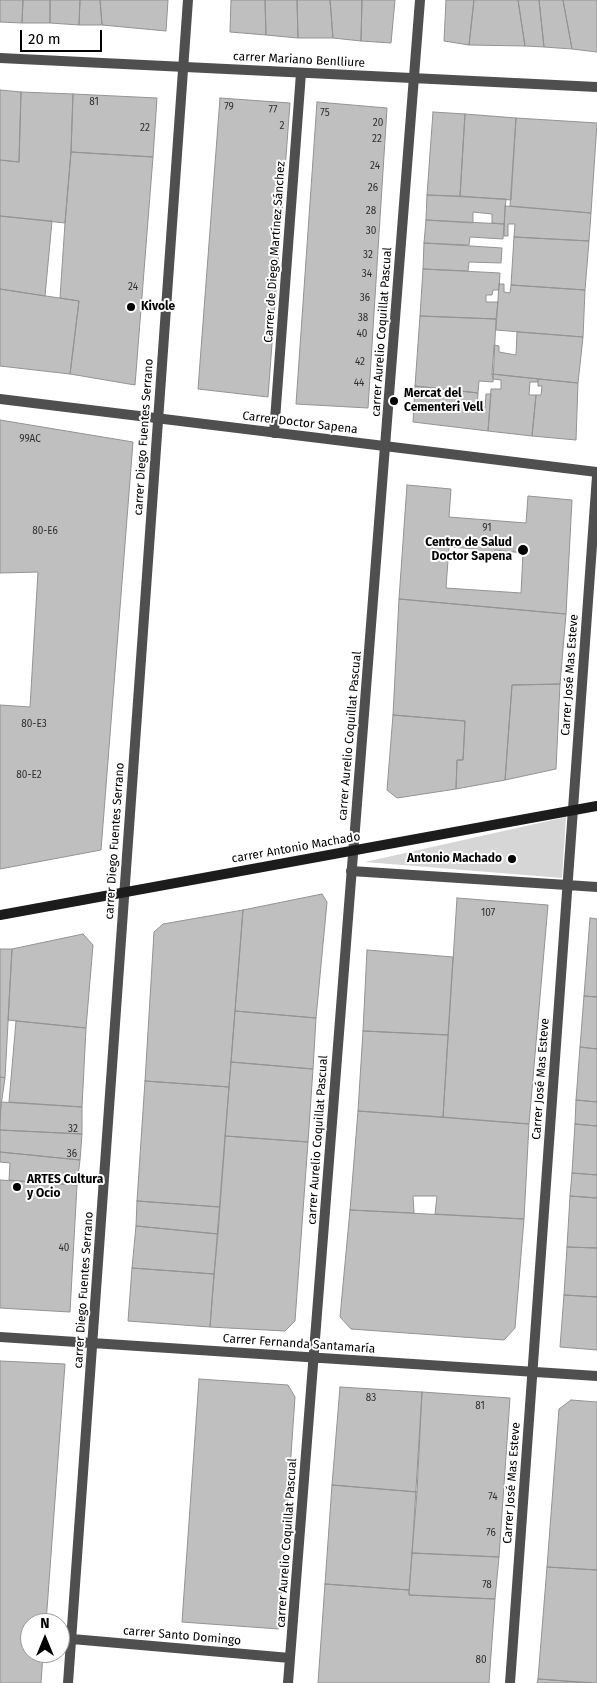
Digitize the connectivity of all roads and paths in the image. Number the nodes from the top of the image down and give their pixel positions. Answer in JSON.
{"nodes":[{"id":1,"x":188,"y":0,"type":"edge"},
{"id":2,"x":420,"y":0,"type":"edge"},
{"id":3,"x":0,"y":58,"type":"edge"},
{"id":4,"x":183,"y":67,"type":"junction"},
{"id":5,"x":301,"y":73,"type":"junction"},
{"id":6,"x":414,"y":79,"type":"junction"},
{"id":7,"x":597,"y":87,"type":"edge"},
{"id":8,"x":0,"y":399,"type":"edge"},
{"id":9,"x":158,"y":418,"type":"junction"},
{"id":10,"x":274,"y":433,"type":"junction"},
{"id":11,"x":385,"y":446,"type":"junction"},
{"id":12,"x":597,"y":472,"type":"edge"},
{"id":13,"x":597,"y":476,"type":"edge"},
{"id":14,"x":597,"y":806,"type":"edge"},
{"id":15,"x":572,"y":811,"type":"junction"},
{"id":16,"x":353,"y":851,"type":"junction"},
{"id":17,"x":351,"y":871,"type":"junction"},
{"id":18,"x":567,"y":885,"type":"junction"},
{"id":19,"x":597,"y":887,"type":"edge"},
{"id":20,"x":123,"y":892,"type":"junction"},
{"id":21,"x":0,"y":915,"type":"edge"},
{"id":22,"x":0,"y":1337,"type":"edge"},
{"id":23,"x":93,"y":1343,"type":"junction"},
{"id":24,"x":314,"y":1357,"type":"junction"},
{"id":25,"x":533,"y":1372,"type":"junction"},
{"id":26,"x":597,"y":1376,"type":"edge"},
{"id":27,"x":72,"y":1639,"type":"junction"},
{"id":28,"x":290,"y":1658,"type":"junction"},
{"id":29,"x":68,"y":1683,"type":"edge"},
{"id":30,"x":288,"y":1683,"type":"edge"},
{"id":31,"x":510,"y":1683,"type":"edge"}],
"edges":[{"from":1,"to":4,"type":"street","name":"carrer Diego Fuentes Serrano"},
{"from":2,"to":6,"type":"street","name":"carrer Aurelio Coquillat Pascual"},
{"from":3,"to":4,"type":"street","name":"carrer Mariano Benlliure"},
{"from":4,"to":5,"type":"street","name":"carrer Mariano Benlliure"},
{"from":4,"to":9,"type":"street","name":"carrer Diego Fuentes Serrano"},
{"from":5,"to":6,"type":"street","name":"carrer Mariano Benlliure"},
{"from":5,"to":10,"type":"street","name":"Carrer de Diego Martínez Sánchez"},
{"from":6,"to":7,"type":"street","name":"carrer Mariano Benlliure"},
{"from":6,"to":11,"type":"street","name":"carrer Aurelio Coquillat Pascual"},
{"from":8,"to":9,"type":"street","name":"Carrer Doctor Sapena"},
{"from":9,"to":10,"type":"street","name":"Carrer Doctor Sapena"},
{"from":9,"to":20,"type":"street","name":"carrer Diego Fuentes Serrano"},
{"from":10,"to":11,"type":"street","name":"Carrer Doctor Sapena"},
{"from":11,"to":12,"type":"street","name":"Carrer Doctor Sapena"},
{"from":11,"to":16,"type":"street","name":"carrer Aurelio Coquillat Pascual"},
{"from":13,"to":15,"type":"street","name":"Carrer José Mas Esteve"},
{"from":14,"to":15,"type":"main road","name":"carrer Antonio Machado"},
{"from":15,"to":16,"type":"main road","name":"carrer Antonio Machado"},
{"from":15,"to":18,"type":"street","name":"Carrer José Mas Esteve"},
{"from":16,"to":17,"type":"street","name":"carrer Aurelio Coquillat Pascual"},
{"from":16,"to":20,"type":"main road","name":"carrer Antonio Machado"},
{"from":17,"to":18,"type":"street"},
{"from":17,"to":24,"type":"street","name":"carrer Aurelio Coquillat Pascual"},
{"from":18,"to":19,"type":"street"},
{"from":18,"to":25,"type":"street","name":"Carrer José Mas Esteve"},
{"from":20,"to":21,"type":"main road","name":"carrer Antonio Machado"},
{"from":20,"to":23,"type":"street","name":"carrer Diego Fuentes Serrano"},
{"from":22,"to":23,"type":"street","name":"Carrer Fernanda Santamaría"},
{"from":23,"to":24,"type":"street","name":"Carrer Fernanda Santamaría"},
{"from":23,"to":27,"type":"street","name":"carrer Diego Fuentes Serrano"},
{"from":24,"to":25,"type":"street","name":"Carrer Fernanda Santamaría"},
{"from":24,"to":28,"type":"street","name":"carrer Aurelio Coquillat Pascual"},
{"from":25,"to":26,"type":"street","name":"Carrer Fernanda Santamaría"},
{"from":25,"to":31,"type":"street","name":"Carrer José Mas Esteve"},
{"from":27,"to":28,"type":"street","name":"carrer Santo Domingo"},
{"from":27,"to":29,"type":"street","name":"carrer Diego Fuentes Serrano"},
{"from":28,"to":30,"type":"street","name":"carrer Aurelio Coquillat Pascual"}]}
